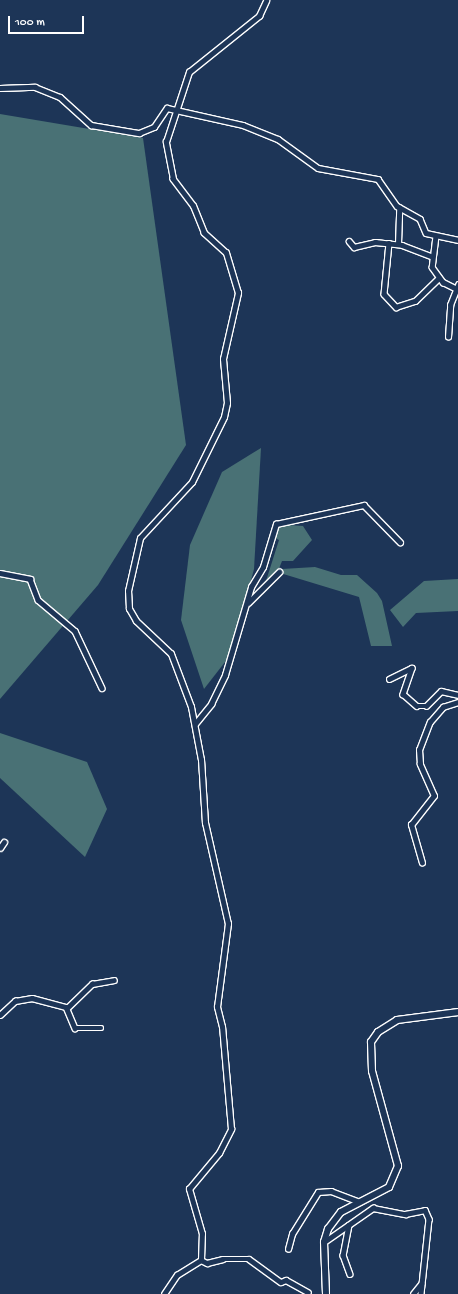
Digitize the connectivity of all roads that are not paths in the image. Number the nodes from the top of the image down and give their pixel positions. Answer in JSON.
{"nodes":[{"id":1,"x":266,"y":1,"type":"dead end"},
{"id":2,"x":0,"y":88,"type":"edge"},
{"id":3,"x":175,"y":110,"type":"junction"},
{"id":4,"x":399,"y":208,"type":"junction"},
{"id":5,"x":436,"y":236,"type":"junction"},
{"id":6,"x":458,"y":240,"type":"edge"},
{"id":7,"x":349,"y":241,"type":"dead end"},
{"id":8,"x":389,"y":243,"type":"junction"},
{"id":9,"x":398,"y":244,"type":"junction"},
{"id":10,"x":431,"y":256,"type":"junction"},
{"id":11,"x":439,"y":278,"type":"junction"},
{"id":12,"x":457,"y":286,"type":"edge"},
{"id":13,"x":448,"y":337,"type":"dead end"},
{"id":14,"x":400,"y":542,"type":"dead end"},
{"id":15,"x":279,"y":572,"type":"dead end"},
{"id":16,"x":0,"y":573,"type":"edge"},
{"id":17,"x":248,"y":603,"type":"junction"},
{"id":18,"x":389,"y":679,"type":"dead end"},
{"id":19,"x":102,"y":688,"type":"dead end"},
{"id":20,"x":458,"y":695,"type":"edge"},
{"id":21,"x":458,"y":702,"type":"edge"},
{"id":22,"x":195,"y":724,"type":"junction"},
{"id":23,"x":4,"y":842,"type":"dead end"},
{"id":24,"x":0,"y":848,"type":"edge"},
{"id":25,"x":422,"y":864,"type":"dead end"},
{"id":26,"x":114,"y":980,"type":"dead end"},
{"id":27,"x":67,"y":1008,"type":"junction"},
{"id":28,"x":458,"y":1012,"type":"edge"},
{"id":29,"x":0,"y":1015,"type":"edge"},
{"id":30,"x":101,"y":1028,"type":"dead end"},
{"id":31,"x":359,"y":1202,"type":"junction"},
{"id":32,"x":349,"y":1225,"type":"junction"},
{"id":33,"x":324,"y":1242,"type":"junction"},
{"id":34,"x":288,"y":1249,"type":"dead end"},
{"id":35,"x":201,"y":1260,"type":"junction"},
{"id":36,"x":350,"y":1274,"type":"dead end"},
{"id":37,"x":421,"y":1284,"type":"junction"},
{"id":38,"x":308,"y":1292,"type":"dead end"},
{"id":39,"x":164,"y":1294,"type":"edge"},
{"id":40,"x":326,"y":1294,"type":"edge"},
{"id":41,"x":413,"y":1294,"type":"edge"},
{"id":42,"x":421,"y":1294,"type":"edge"}],
"edges":[{"from":1,"to":3,"type":"street"},
{"from":2,"to":3,"type":"street"},
{"from":3,"to":4,"type":"street"},
{"from":3,"to":22,"type":"street"},
{"from":4,"to":5,"type":"street"},
{"from":4,"to":9,"type":"street"},
{"from":5,"to":6,"type":"street"},
{"from":5,"to":10,"type":"street"},
{"from":7,"to":8,"type":"street"},
{"from":8,"to":9,"type":"street"},
{"from":8,"to":11,"type":"street"},
{"from":9,"to":10,"type":"street"},
{"from":10,"to":11,"type":"street"},
{"from":11,"to":12,"type":"street"},
{"from":12,"to":13,"type":"street"},
{"from":14,"to":17,"type":"street"},
{"from":15,"to":17,"type":"street"},
{"from":16,"to":19,"type":"street"},
{"from":17,"to":22,"type":"street"},
{"from":18,"to":20,"type":"street"},
{"from":21,"to":25,"type":"street"},
{"from":22,"to":35,"type":"street"},
{"from":23,"to":24,"type":"street"},
{"from":26,"to":27,"type":"street"},
{"from":27,"to":29,"type":"street"},
{"from":27,"to":30,"type":"street"},
{"from":28,"to":31,"type":"main road"},
{"from":31,"to":33,"type":"main road"},
{"from":31,"to":34,"type":"street"},
{"from":32,"to":33,"type":"street"},
{"from":32,"to":36,"type":"street"},
{"from":32,"to":37,"type":"street"},
{"from":33,"to":40,"type":"main road"},
{"from":35,"to":38,"type":"street"},
{"from":35,"to":39,"type":"street"},
{"from":37,"to":41,"type":"street"},
{"from":37,"to":42,"type":"street"}]}
